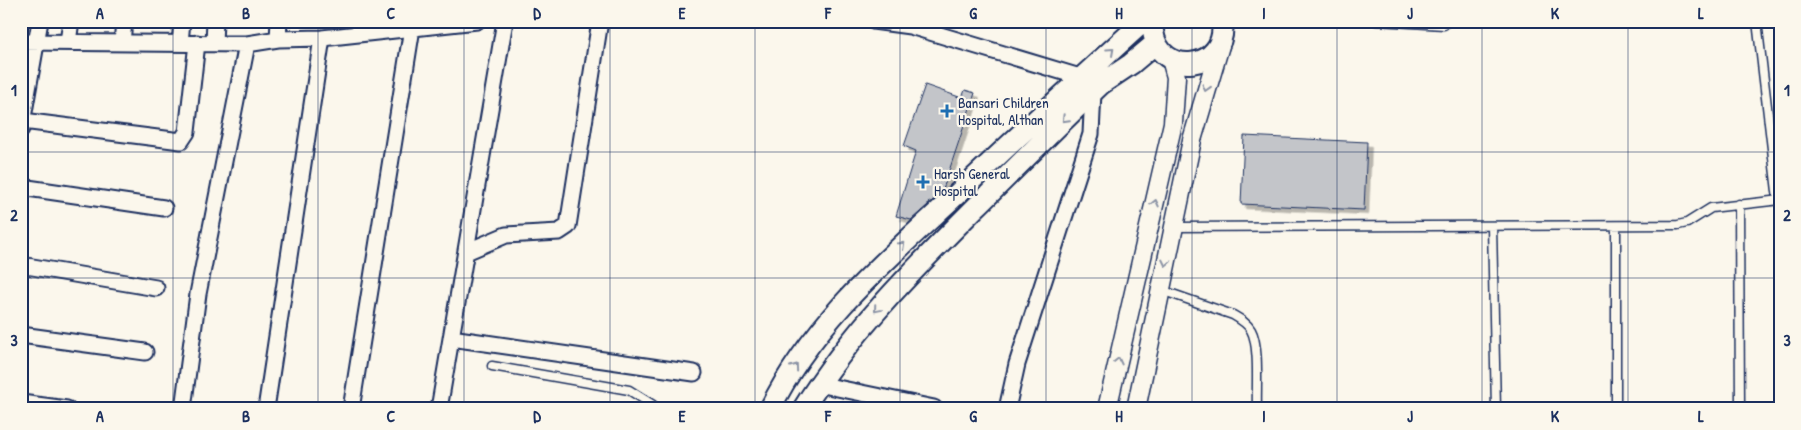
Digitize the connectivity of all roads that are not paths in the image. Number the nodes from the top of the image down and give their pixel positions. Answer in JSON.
{"nodes":[{"id":1,"x":40,"y":21,"type":"edge"},
{"id":2,"x":70,"y":21,"type":"edge"},
{"id":3,"x":124,"y":21,"type":"edge"},
{"id":4,"x":182,"y":21,"type":"edge"},
{"id":5,"x":215,"y":21,"type":"edge"},
{"id":6,"x":279,"y":21,"type":"edge"},
{"id":7,"x":476,"y":21,"type":"edge"},
{"id":8,"x":505,"y":21,"type":"edge"},
{"id":9,"x":600,"y":21,"type":"edge"},
{"id":10,"x":873,"y":21,"type":"edge"},
{"id":11,"x":1144,"y":21,"type":"edge"},
{"id":12,"x":1154,"y":21,"type":"edge"},
{"id":13,"x":1376,"y":21,"type":"edge"},
{"id":14,"x":1757,"y":21,"type":"edge"},
{"id":15,"x":439,"y":23,"type":"edge"},
{"id":16,"x":911,"y":24,"type":"edge"},
{"id":17,"x":1444,"y":25,"type":"dead end"},
{"id":18,"x":364,"y":28,"type":"edge"},
{"id":19,"x":412,"y":28,"type":"junction"},
{"id":20,"x":1223,"y":28,"type":"edge"},
{"id":21,"x":322,"y":38,"type":"junction"},
{"id":22,"x":278,"y":39,"type":"junction"},
{"id":23,"x":21,"y":42,"type":"edge"},
{"id":24,"x":38,"y":42,"type":"junction"},
{"id":25,"x":68,"y":42,"type":"junction"},
{"id":26,"x":122,"y":43,"type":"junction"},
{"id":27,"x":180,"y":43,"type":"junction"},
{"id":28,"x":197,"y":43,"type":"junction"},
{"id":29,"x":214,"y":43,"type":"junction"},
{"id":30,"x":1156,"y":43,"type":"junction"},
{"id":31,"x":247,"y":44,"type":"junction"},
{"id":32,"x":1171,"y":59,"type":"junction"},
{"id":33,"x":1092,"y":84,"type":"junction"},
{"id":34,"x":23,"y":117,"type":"edge"},
{"id":35,"x":21,"y":187,"type":"edge"},
{"id":36,"x":1779,"y":200,"type":"edge"},
{"id":37,"x":1739,"y":204,"type":"junction"},
{"id":38,"x":164,"y":208,"type":"dead end"},
{"id":39,"x":1492,"y":226,"type":"junction"},
{"id":40,"x":1616,"y":226,"type":"junction"},
{"id":41,"x":1174,"y":227,"type":"junction"},
{"id":42,"x":466,"y":252,"type":"junction"},
{"id":43,"x":21,"y":265,"type":"edge"},
{"id":44,"x":156,"y":288,"type":"dead end"},
{"id":45,"x":1161,"y":290,"type":"junction"},
{"id":46,"x":21,"y":335,"type":"edge"},
{"id":47,"x":451,"y":338,"type":"junction"},
{"id":48,"x":144,"y":352,"type":"dead end"},
{"id":49,"x":492,"y":366,"type":"dead end"},
{"id":50,"x":694,"y":373,"type":"dead end"},
{"id":51,"x":818,"y":384,"type":"junction"},
{"id":52,"x":25,"y":405,"type":"edge"},
{"id":53,"x":934,"y":408,"type":"edge"},
{"id":54,"x":67,"y":409,"type":"edge"},
{"id":55,"x":183,"y":409,"type":"edge"},
{"id":56,"x":266,"y":409,"type":"edge"},
{"id":57,"x":351,"y":409,"type":"edge"},
{"id":58,"x":439,"y":409,"type":"edge"},
{"id":59,"x":654,"y":409,"type":"edge"},
{"id":60,"x":770,"y":409,"type":"edge"},
{"id":61,"x":803,"y":409,"type":"edge"},
{"id":62,"x":1007,"y":409,"type":"edge"},
{"id":63,"x":1107,"y":409,"type":"edge"},
{"id":64,"x":1136,"y":409,"type":"edge"},
{"id":65,"x":1257,"y":409,"type":"edge"},
{"id":66,"x":1496,"y":409,"type":"edge"},
{"id":67,"x":1616,"y":409,"type":"edge"},
{"id":68,"x":1740,"y":409,"type":"edge"}],
"edges":[{"from":1,"to":24,"type":"street"},
{"from":2,"to":25,"type":"street"},
{"from":3,"to":26,"type":"street"},
{"from":4,"to":27,"type":"street"},
{"from":5,"to":29,"type":"street"},
{"from":6,"to":22,"type":"street"},
{"from":7,"to":15,"type":"street"},
{"from":8,"to":42,"type":"street"},
{"from":9,"to":42,"type":"street"},
{"from":10,"to":16,"type":"street"},
{"from":33,"to":11,"type":"main road","one_way":true},
{"from":12,"to":30,"type":"main road"},
{"from":13,"to":17,"type":"lane"},
{"from":14,"to":36,"type":"lane"},
{"from":15,"to":19,"type":"street"},
{"from":16,"to":33,"type":"street"},
{"from":18,"to":19,"type":"street"},
{"from":18,"to":21,"type":"street"},
{"from":19,"to":57,"type":"street"},
{"from":20,"to":32,"type":"main road"},
{"from":20,"to":41,"type":"street","one_way":true},
{"from":21,"to":22,"type":"street"},
{"from":21,"to":56,"type":"street"},
{"from":22,"to":31,"type":"street"},
{"from":23,"to":24,"type":"street"},
{"from":24,"to":25,"type":"street"},
{"from":24,"to":34,"type":"street"},
{"from":25,"to":26,"type":"street"},
{"from":26,"to":27,"type":"street"},
{"from":27,"to":28,"type":"street"},
{"from":28,"to":29,"type":"street"},
{"from":28,"to":34,"type":"street"},
{"from":29,"to":31,"type":"street"},
{"from":30,"to":32,"type":"main road"},
{"from":30,"to":33,"type":"main road"},
{"from":31,"to":55,"type":"street"},
{"from":63,"to":32,"type":"street","one_way":true},
{"from":33,"to":51,"type":"main road","one_way":true},
{"from":60,"to":33,"type":"main road","one_way":true},
{"from":33,"to":62,"type":"street"},
{"from":35,"to":38,"type":"street"},
{"from":36,"to":37,"type":"lane"},
{"from":37,"to":40,"type":"lane"},
{"from":37,"to":68,"type":"lane"},
{"from":39,"to":40,"type":"lane"},
{"from":39,"to":41,"type":"lane"},
{"from":39,"to":66,"type":"lane"},
{"from":40,"to":67,"type":"lane"},
{"from":41,"to":45,"type":"street","one_way":true},
{"from":42,"to":47,"type":"street"},
{"from":43,"to":44,"type":"street"},
{"from":45,"to":64,"type":"street"},
{"from":45,"to":65,"type":"lane"},
{"from":46,"to":48,"type":"street"},
{"from":47,"to":50,"type":"street"},
{"from":47,"to":58,"type":"street"},
{"from":49,"to":59,"type":"lane"},
{"from":51,"to":53,"type":"street"},
{"from":51,"to":61,"type":"main road"},
{"from":52,"to":54,"type":"street"}]}
